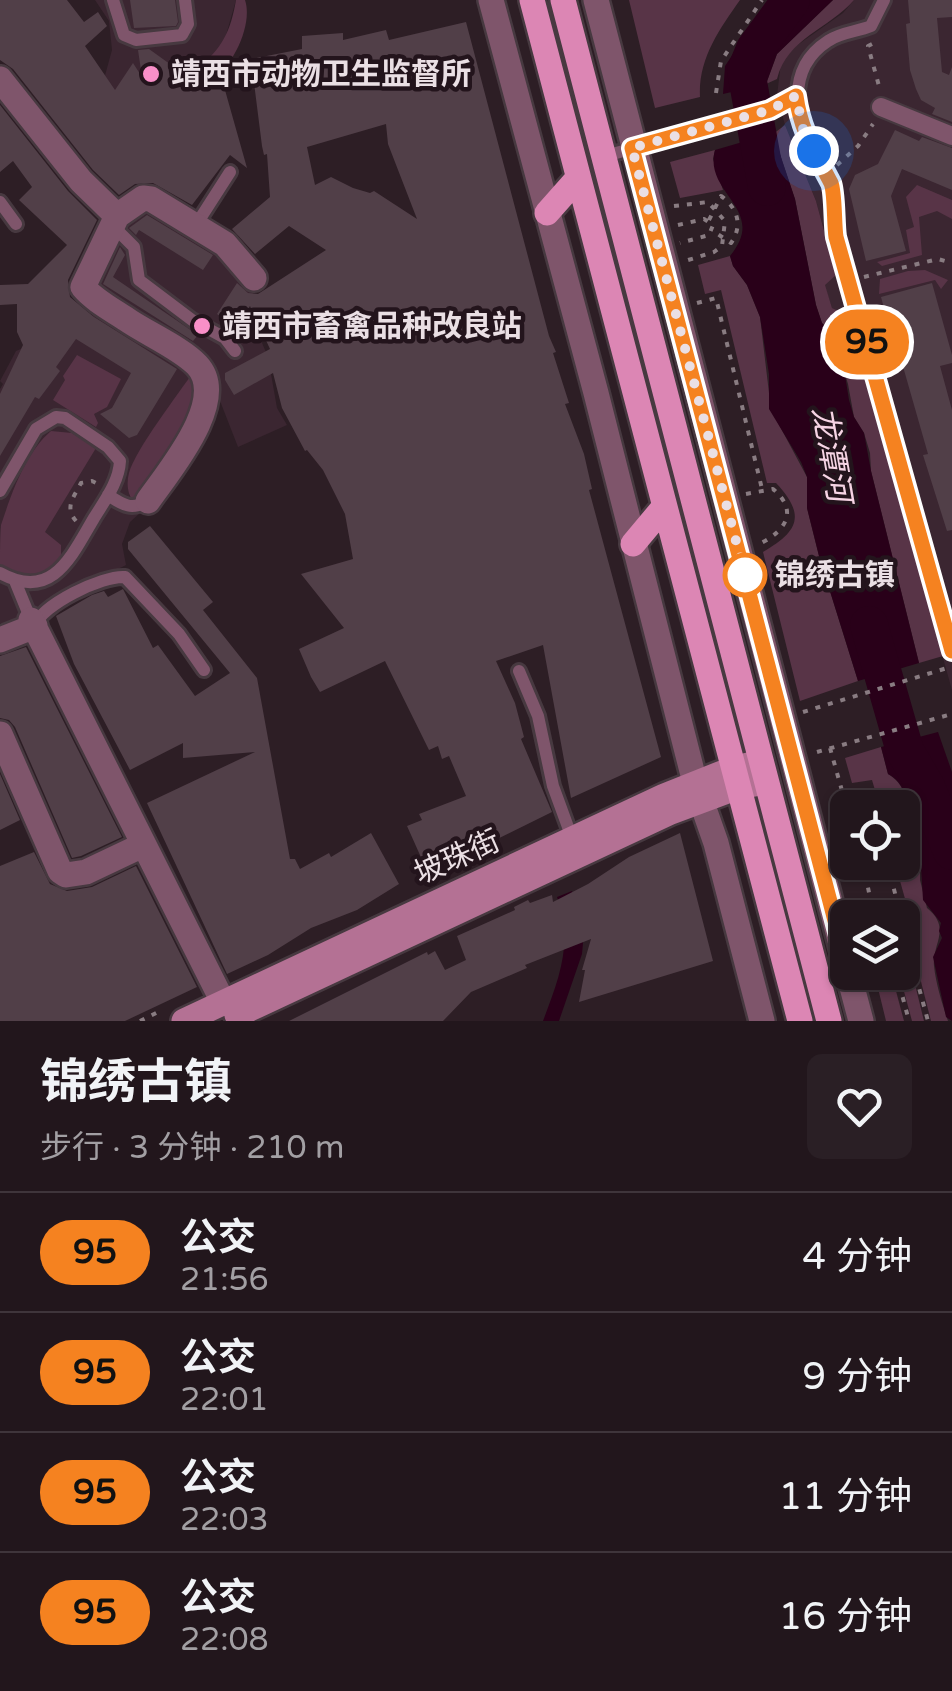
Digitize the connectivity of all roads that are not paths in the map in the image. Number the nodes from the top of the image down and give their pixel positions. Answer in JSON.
{"nodes":[{"id":1,"x":112,"y":0,"type":"edge"},
{"id":2,"x":184,"y":0,"type":"edge"},
{"id":3,"x":490,"y":0,"type":"edge"},
{"id":4,"x":532,"y":0,"type":"edge"},
{"id":5,"x":562,"y":0,"type":"edge"},
{"id":6,"x":596,"y":0,"type":"edge"},
{"id":7,"x":884,"y":0,"type":"edge"},
{"id":8,"x":0,"y":79,"type":"edge"},
{"id":9,"x":796,"y":96,"type":"junction"},
{"id":10,"x":880,"y":107,"type":"road end"},
{"id":11,"x":952,"y":136,"type":"edge"},
{"id":12,"x":632,"y":148,"type":"junction"},
{"id":13,"x":605,"y":156,"type":"junction"},
{"id":14,"x":230,"y":172,"type":"dead end"},
{"id":15,"x":578,"y":178,"type":"junction"},
{"id":16,"x":0,"y":202,"type":"edge"},
{"id":17,"x":547,"y":212,"type":"junction"},
{"id":18,"x":116,"y":221,"type":"junction"},
{"id":19,"x":16,"y":224,"type":"dead end"},
{"id":20,"x":196,"y":225,"type":"junction"},
{"id":21,"x":254,"y":278,"type":"dead end"},
{"id":22,"x":235,"y":351,"type":"dead end"},
{"id":23,"x":0,"y":491,"type":"edge"},
{"id":24,"x":109,"y":493,"type":"junction"},
{"id":25,"x":148,"y":501,"type":"joint"},
{"id":26,"x":664,"y":507,"type":"junction"},
{"id":27,"x":633,"y":544,"type":"junction"},
{"id":28,"x":0,"y":572,"type":"edge"},
{"id":29,"x":15,"y":581,"type":"junction"},
{"id":30,"x":33,"y":623,"type":"junction"},
{"id":31,"x":0,"y":640,"type":"edge"},
{"id":32,"x":952,"y":651,"type":"edge"},
{"id":33,"x":204,"y":670,"type":"dead end"},
{"id":34,"x":519,"y":671,"type":"dead end"},
{"id":35,"x":0,"y":734,"type":"edge"},
{"id":36,"x":764,"y":772,"type":"junction"},
{"id":37,"x":735,"y":778,"type":"junction"},
{"id":38,"x":699,"y":791,"type":"junction"},
{"id":39,"x":572,"y":838,"type":"junction"},
{"id":40,"x":142,"y":845,"type":"junction"},
{"id":41,"x":830,"y":903,"type":"edge"},
{"id":42,"x":853,"y":990,"type":"edge"},
{"id":43,"x":224,"y":1012,"type":"edge"},
{"id":44,"x":184,"y":1021,"type":"edge"},
{"id":45,"x":762,"y":1021,"type":"edge"},
{"id":46,"x":800,"y":1021,"type":"edge"},
{"id":47,"x":829,"y":1021,"type":"edge"},
{"id":48,"x":861,"y":1021,"type":"edge"}],
"edges":[{"from":1,"to":2,"type":"lane"},
{"from":3,"to":17,"type":"street"},
{"from":4,"to":15,"type":"main road"},
{"from":5,"to":13,"type":"main road"},
{"from":6,"to":12,"type":"street"},
{"from":7,"to":9,"type":"lane"},
{"from":8,"to":18,"type":"street"},
{"from":9,"to":12,"type":"lane"},
{"from":9,"to":32,"type":"lane"},
{"from":10,"to":11,"type":"street"},
{"from":12,"to":13,"type":"lane"},
{"from":12,"to":41,"type":"street"},
{"from":13,"to":36,"type":"main road"},
{"from":14,"to":20,"type":"lane"},
{"from":15,"to":17,"type":"main road"},
{"from":15,"to":26,"type":"main road"},
{"from":16,"to":19,"type":"lane"},
{"from":17,"to":27,"type":"street"},
{"from":18,"to":20,"type":"street"},
{"from":18,"to":22,"type":"lane"},
{"from":18,"to":25,"type":"street"},
{"from":20,"to":21,"type":"street"},
{"from":23,"to":24,"type":"lane"},
{"from":24,"to":25,"type":"lane"},
{"from":24,"to":29,"type":"lane"},
{"from":26,"to":27,"type":"main road"},
{"from":26,"to":37,"type":"main road"},
{"from":27,"to":38,"type":"street"},
{"from":28,"to":29,"type":"lane"},
{"from":29,"to":30,"type":"lane"},
{"from":30,"to":31,"type":"street"},
{"from":30,"to":33,"type":"lane"},
{"from":30,"to":40,"type":"street"},
{"from":34,"to":39,"type":"lane"},
{"from":35,"to":40,"type":"street"},
{"from":36,"to":37,"type":"main road","name":"坡珠街"},
{"from":36,"to":47,"type":"main road"},
{"from":37,"to":38,"type":"main road","name":"坡珠街"},
{"from":37,"to":46,"type":"main road"},
{"from":38,"to":39,"type":"main road","name":"坡珠街"},
{"from":38,"to":43,"type":"main road","name":"坡珠街"},
{"from":38,"to":45,"type":"street"},
{"from":39,"to":43,"type":"main road","name":"坡珠街"},
{"from":40,"to":43,"type":"street"},
{"from":42,"to":48,"type":"street"},
{"from":43,"to":44,"type":"main road","name":"坡珠街"}]}
